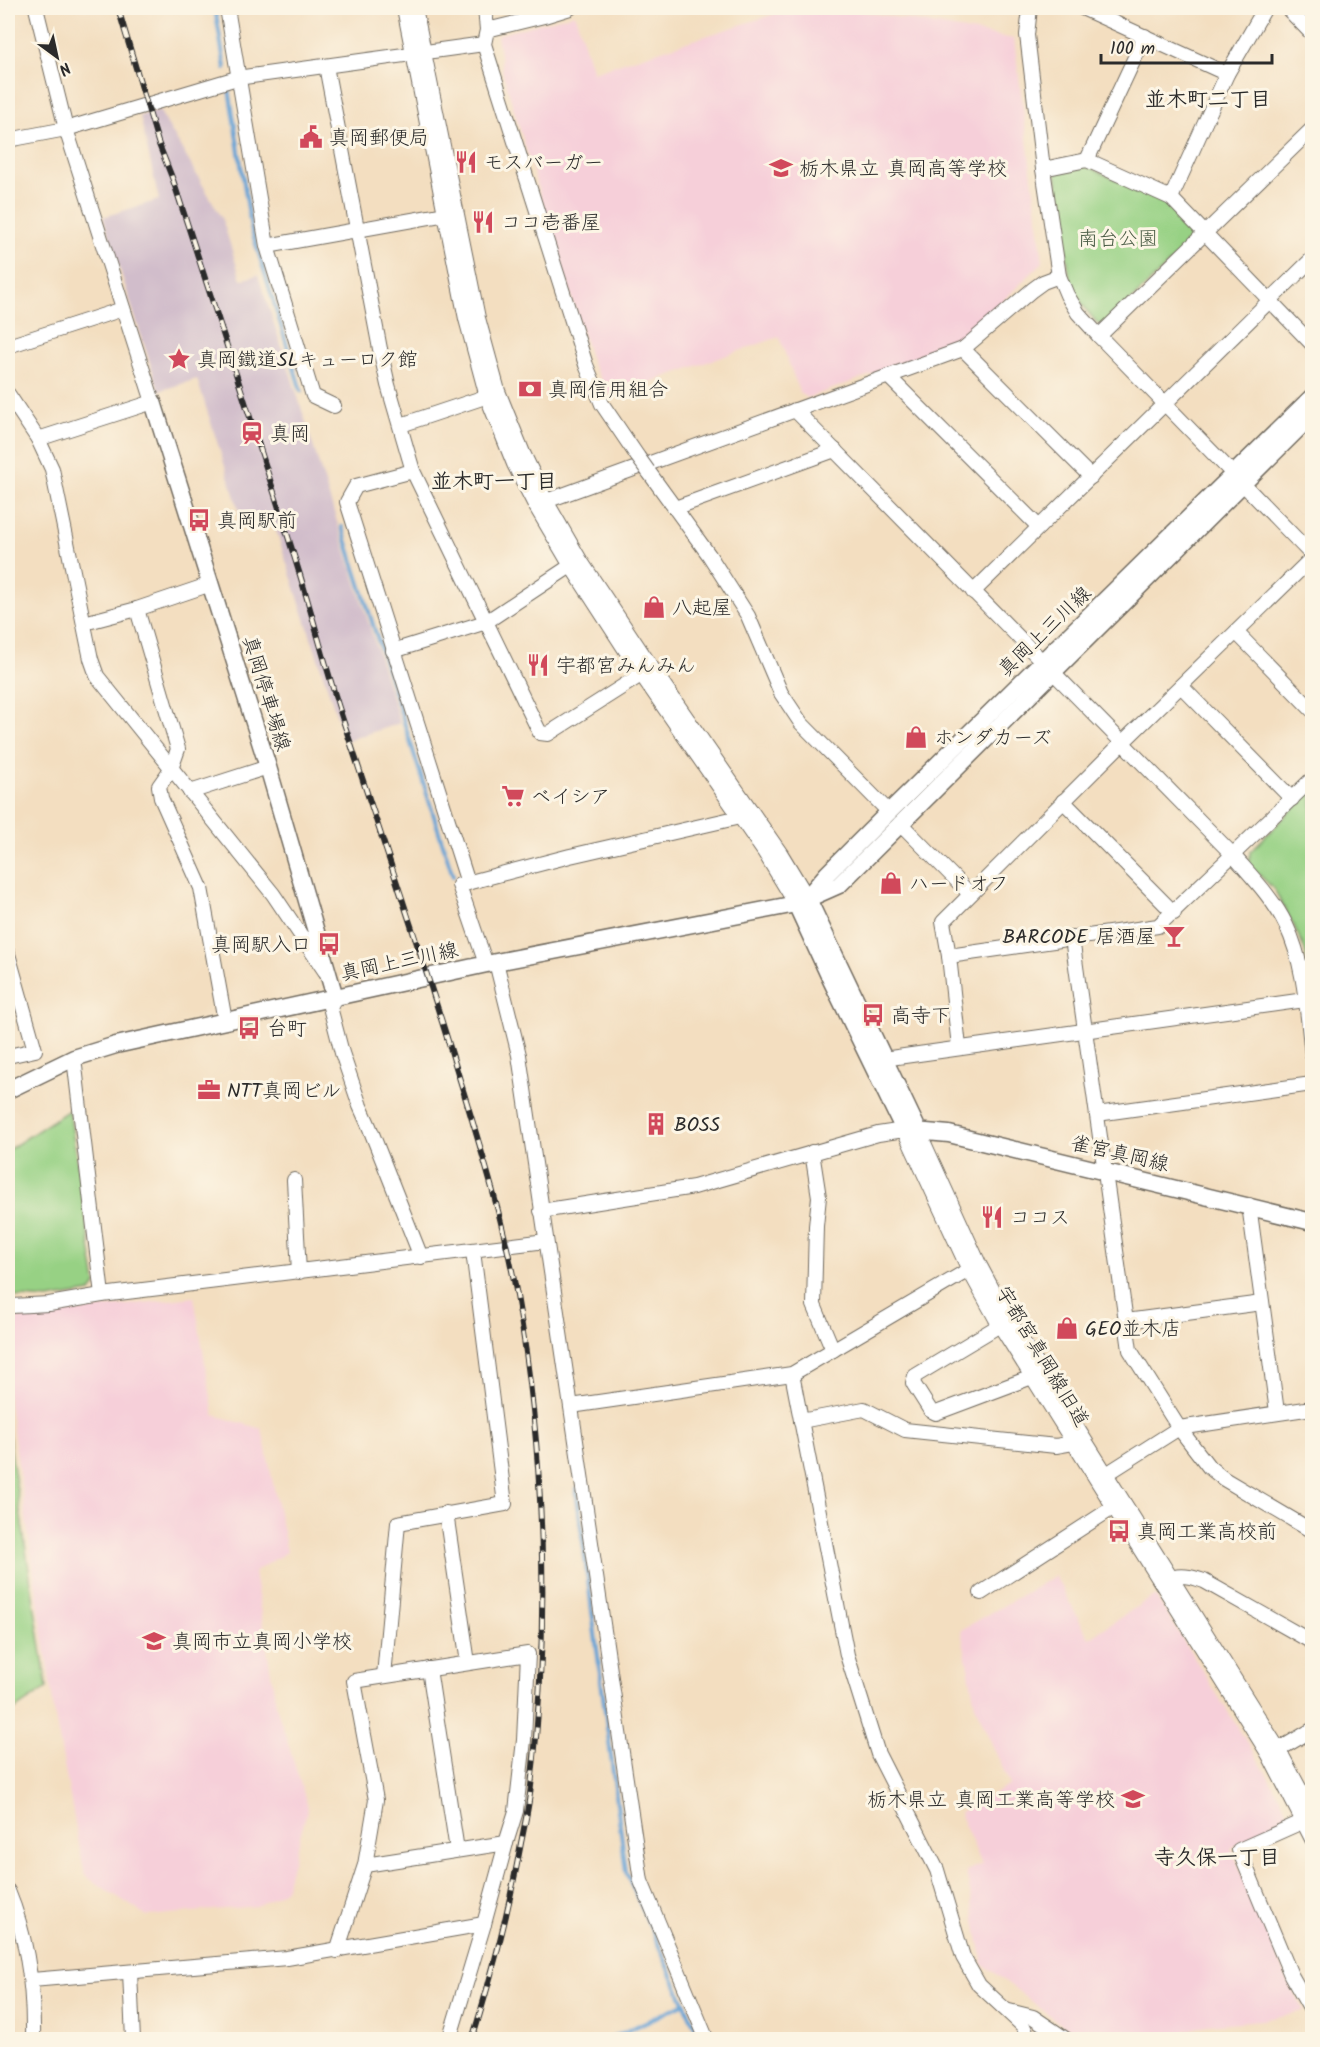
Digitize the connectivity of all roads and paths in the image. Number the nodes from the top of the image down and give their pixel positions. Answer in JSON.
{"nodes":[{"id":1,"x":40,"y":8,"type":"edge"},
{"id":2,"x":227,"y":8,"type":"edge"},
{"id":3,"x":404,"y":8,"type":"edge"},
{"id":4,"x":415,"y":8,"type":"edge"},
{"id":5,"x":485,"y":8,"type":"edge"},
{"id":6,"x":570,"y":8,"type":"edge"},
{"id":7,"x":1030,"y":8,"type":"edge"},
{"id":8,"x":1082,"y":8,"type":"edge"},
{"id":9,"x":1265,"y":8,"type":"edge"},
{"id":10,"x":1287,"y":8,"type":"edge"},
{"id":11,"x":1312,"y":34,"type":"edge"},
{"id":12,"x":1145,"y":36,"type":"junction"},
{"id":13,"x":486,"y":37,"type":"junction"},
{"id":14,"x":419,"y":52,"type":"junction"},
{"id":15,"x":326,"y":66,"type":"junction"},
{"id":16,"x":1227,"y":74,"type":"junction"},
{"id":17,"x":237,"y":78,"type":"junction"},
{"id":18,"x":66,"y":129,"type":"junction"},
{"id":19,"x":1312,"y":129,"type":"edge"},
{"id":20,"x":8,"y":140,"type":"edge"},
{"id":21,"x":1088,"y":160,"type":"junction"},
{"id":22,"x":1043,"y":169,"type":"junction"},
{"id":23,"x":1171,"y":198,"type":"junction"},
{"id":24,"x":446,"y":214,"type":"junction"},
{"id":25,"x":356,"y":230,"type":"junction"},
{"id":26,"x":1206,"y":234,"type":"junction"},
{"id":27,"x":267,"y":246,"type":"junction"},
{"id":28,"x":1312,"y":259,"type":"edge"},
{"id":29,"x":1059,"y":276,"type":"junction"},
{"id":30,"x":1270,"y":300,"type":"junction"},
{"id":31,"x":123,"y":309,"type":"junction"},
{"id":32,"x":1099,"y":336,"type":"junction"},
{"id":33,"x":1312,"y":344,"type":"edge"},
{"id":34,"x":8,"y":346,"type":"edge"},
{"id":35,"x":963,"y":349,"type":"junction"},
{"id":36,"x":888,"y":376,"type":"junction"},
{"id":37,"x":8,"y":394,"type":"edge"},
{"id":38,"x":492,"y":394,"type":"junction"},
{"id":39,"x":1312,"y":397,"type":"edge"},
{"id":40,"x":153,"y":402,"type":"junction"},
{"id":41,"x":1167,"y":403,"type":"junction"},
{"id":42,"x":334,"y":406,"type":"dead end"},
{"id":43,"x":795,"y":410,"type":"junction"},
{"id":44,"x":1312,"y":415,"type":"edge"},
{"id":45,"x":401,"y":425,"type":"junction"},
{"id":46,"x":38,"y":439,"type":"junction"},
{"id":47,"x":835,"y":450,"type":"junction"},
{"id":48,"x":413,"y":471,"type":"junction"},
{"id":49,"x":1091,"y":477,"type":"junction"},
{"id":50,"x":1239,"y":478,"type":"junction"},
{"id":51,"x":541,"y":503,"type":"junction"},
{"id":52,"x":675,"y":508,"type":"junction"},
{"id":53,"x":1039,"y":527,"type":"junction"},
{"id":54,"x":1312,"y":556,"type":"edge"},
{"id":55,"x":576,"y":563,"type":"junction"},
{"id":56,"x":212,"y":584,"type":"junction"},
{"id":57,"x":973,"y":592,"type":"junction"},
{"id":58,"x":137,"y":609,"type":"junction"},
{"id":59,"x":84,"y":622,"type":"junction"},
{"id":60,"x":486,"y":622,"type":"junction"},
{"id":61,"x":1236,"y":632,"type":"junction"},
{"id":62,"x":393,"y":651,"type":"junction"},
{"id":63,"x":1047,"y":667,"type":"junction"},
{"id":64,"x":646,"y":671,"type":"junction"},
{"id":65,"x":1181,"y":686,"type":"junction"},
{"id":66,"x":1312,"y":710,"type":"edge"},
{"id":67,"x":1122,"y":743,"type":"junction"},
{"id":68,"x":268,"y":767,"type":"junction"},
{"id":69,"x":171,"y":770,"type":"junction"},
{"id":70,"x":1312,"y":779,"type":"edge"},
{"id":71,"x":190,"y":792,"type":"junction"},
{"id":72,"x":1292,"y":799,"type":"junction"},
{"id":73,"x":1064,"y":801,"type":"junction"},
{"id":74,"x":740,"y":817,"type":"junction"},
{"id":75,"x":895,"y":818,"type":"junction"},
{"id":76,"x":1233,"y":855,"type":"junction"},
{"id":77,"x":468,"y":883,"type":"junction"},
{"id":78,"x":970,"y":894,"type":"junction"},
{"id":79,"x":801,"y":901,"type":"junction"},
{"id":80,"x":1174,"y":913,"type":"junction"},
{"id":81,"x":1072,"y":938,"type":"junction"},
{"id":82,"x":8,"y":954,"type":"edge"},
{"id":83,"x":949,"y":956,"type":"junction"},
{"id":84,"x":491,"y":963,"type":"junction"},
{"id":85,"x":329,"y":975,"type":"junction"},
{"id":86,"x":335,"y":997,"type":"junction"},
{"id":87,"x":1309,"y":1000,"type":"edge"},
{"id":88,"x":225,"y":1021,"type":"junction"},
{"id":89,"x":1084,"y":1031,"type":"junction"},
{"id":90,"x":959,"y":1047,"type":"junction"},
{"id":91,"x":1312,"y":1055,"type":"edge"},
{"id":92,"x":8,"y":1056,"type":"edge"},
{"id":93,"x":74,"y":1058,"type":"junction"},
{"id":94,"x":883,"y":1059,"type":"junction"},
{"id":95,"x":1312,"y":1084,"type":"edge"},
{"id":96,"x":8,"y":1090,"type":"edge"},
{"id":97,"x":1097,"y":1114,"type":"junction"},
{"id":98,"x":911,"y":1130,"type":"junction"},
{"id":99,"x":812,"y":1152,"type":"junction"},
{"id":100,"x":1104,"y":1171,"type":"junction"},
{"id":101,"x":294,"y":1180,"type":"dead end"},
{"id":102,"x":1250,"y":1205,"type":"junction"},
{"id":103,"x":541,"y":1211,"type":"junction"},
{"id":104,"x":1312,"y":1222,"type":"edge"},
{"id":105,"x":546,"y":1241,"type":"junction"},
{"id":106,"x":473,"y":1251,"type":"junction"},
{"id":107,"x":421,"y":1257,"type":"junction"},
{"id":108,"x":974,"y":1267,"type":"junction"},
{"id":109,"x":299,"y":1272,"type":"junction"},
{"id":110,"x":102,"y":1295,"type":"junction"},
{"id":111,"x":1262,"y":1303,"type":"junction"},
{"id":112,"x":8,"y":1305,"type":"edge"},
{"id":113,"x":1126,"y":1321,"type":"junction"},
{"id":114,"x":1000,"y":1325,"type":"junction"},
{"id":115,"x":833,"y":1350,"type":"junction"},
{"id":116,"x":792,"y":1374,"type":"junction"},
{"id":117,"x":1032,"y":1377,"type":"junction"},
{"id":118,"x":571,"y":1406,"type":"junction"},
{"id":119,"x":1312,"y":1408,"type":"edge"},
{"id":120,"x":1277,"y":1412,"type":"junction"},
{"id":121,"x":801,"y":1421,"type":"junction"},
{"id":122,"x":1179,"y":1428,"type":"junction"},
{"id":123,"x":1073,"y":1443,"type":"junction"},
{"id":124,"x":1105,"y":1474,"type":"junction"},
{"id":125,"x":1114,"y":1507,"type":"junction"},
{"id":126,"x":446,"y":1513,"type":"junction"},
{"id":127,"x":1312,"y":1531,"type":"edge"},
{"id":128,"x":1167,"y":1580,"type":"junction"},
{"id":129,"x":981,"y":1593,"type":"dead end"},
{"id":130,"x":1312,"y":1642,"type":"edge"},
{"id":131,"x":468,"y":1663,"type":"junction"},
{"id":132,"x":429,"y":1669,"type":"junction"},
{"id":133,"x":384,"y":1676,"type":"junction"},
{"id":134,"x":1312,"y":1730,"type":"edge"},
{"id":135,"x":1274,"y":1752,"type":"junction"},
{"id":136,"x":1308,"y":1817,"type":"edge"},
{"id":137,"x":1312,"y":1839,"type":"edge"},
{"id":138,"x":506,"y":1843,"type":"junction"},
{"id":139,"x":457,"y":1850,"type":"junction"},
{"id":140,"x":365,"y":1866,"type":"junction"},
{"id":141,"x":8,"y":1891,"type":"edge"},
{"id":142,"x":484,"y":1924,"type":"junction"},
{"id":143,"x":337,"y":1950,"type":"junction"},
{"id":144,"x":130,"y":1972,"type":"junction"},
{"id":145,"x":32,"y":1980,"type":"junction"},
{"id":146,"x":1007,"y":2010,"type":"junction"},
{"id":147,"x":1312,"y":2012,"type":"edge"},
{"id":148,"x":33,"y":2040,"type":"edge"},
{"id":149,"x":133,"y":2040,"type":"edge"},
{"id":150,"x":449,"y":2040,"type":"edge"},
{"id":151,"x":707,"y":2040,"type":"edge"},
{"id":152,"x":1030,"y":2040,"type":"edge"},
{"id":153,"x":1067,"y":2040,"type":"edge"}],
"edges":[{"from":1,"to":18,"type":"street"},
{"from":2,"to":17,"type":"street"},
{"from":3,"to":14,"type":"street"},
{"from":4,"to":14,"type":"street"},
{"from":5,"to":13,"type":"street"},
{"from":6,"to":13,"type":"street"},
{"from":7,"to":22,"type":"street"},
{"from":8,"to":12,"type":"street"},
{"from":9,"to":16,"type":"street"},
{"from":10,"to":11,"type":"street"},
{"from":12,"to":16,"type":"street"},
{"from":12,"to":21,"type":"street"},
{"from":13,"to":14,"type":"street"},
{"from":13,"to":52,"type":"street","bridge":true},
{"from":14,"to":15,"type":"street"},
{"from":14,"to":24,"type":"street"},
{"from":14,"to":38,"type":"street"},
{"from":15,"to":17,"type":"street"},
{"from":15,"to":25,"type":"street"},
{"from":16,"to":23,"type":"street"},
{"from":17,"to":18,"type":"street"},
{"from":17,"to":27,"type":"street"},
{"from":18,"to":20,"type":"street"},
{"from":18,"to":31,"type":"street"},
{"from":19,"to":26,"type":"street"},
{"from":21,"to":22,"type":"street"},
{"from":21,"to":23,"type":"street"},
{"from":22,"to":29,"type":"street"},
{"from":23,"to":26,"type":"street"},
{"from":24,"to":25,"type":"street"},
{"from":24,"to":38,"type":"street"},
{"from":25,"to":27,"type":"street"},
{"from":25,"to":45,"type":"street"},
{"from":26,"to":30,"type":"street"},
{"from":26,"to":32,"type":"street"},
{"from":27,"to":42,"type":"street"},
{"from":28,"to":30,"type":"street"},
{"from":29,"to":32,"type":"street"},
{"from":29,"to":35,"type":"street"},
{"from":30,"to":33,"type":"street"},
{"from":30,"to":41,"type":"street"},
{"from":31,"to":34,"type":"street"},
{"from":31,"to":40,"type":"street"},
{"from":32,"to":41,"type":"street"},
{"from":35,"to":36,"type":"street"},
{"from":35,"to":49,"type":"street"},
{"from":36,"to":43,"type":"street"},
{"from":36,"to":53,"type":"street"},
{"from":37,"to":46,"type":"street"},
{"from":38,"to":45,"type":"street"},
{"from":38,"to":51,"type":"street"},
{"from":39,"to":50,"type":"main road","name":"真岡上三川線"},
{"from":40,"to":46,"type":"street"},
{"from":40,"to":56,"type":"main road","name":"真岡停車場線"},
{"from":41,"to":49,"type":"street"},
{"from":41,"to":50,"type":"street"},
{"from":43,"to":47,"type":"street"},
{"from":43,"to":51,"type":"street"},
{"from":44,"to":50,"type":"main road","name":"真岡上三川線"},
{"from":45,"to":48,"type":"street"},
{"from":46,"to":59,"type":"street"},
{"from":47,"to":52,"type":"street"},
{"from":47,"to":57,"type":"street"},
{"from":48,"to":60,"type":"street"},
{"from":48,"to":62,"type":"street"},
{"from":49,"to":53,"type":"street"},
{"from":50,"to":54,"type":"street"},
{"from":50,"to":63,"type":"main road","name":"真岡上三川線"},
{"from":51,"to":55,"type":"street"},
{"from":52,"to":75,"type":"street"},
{"from":53,"to":57,"type":"street"},
{"from":54,"to":61,"type":"street"},
{"from":55,"to":60,"type":"street"},
{"from":55,"to":64,"type":"street"},
{"from":56,"to":58,"type":"street"},
{"from":56,"to":68,"type":"main road","name":"真岡停車場線"},
{"from":57,"to":63,"type":"street"},
{"from":58,"to":59,"type":"street"},
{"from":58,"to":69,"type":"street"},
{"from":59,"to":69,"type":"street"},
{"from":60,"to":62,"type":"street"},
{"from":60,"to":64,"type":"street"},
{"from":61,"to":65,"type":"street"},
{"from":61,"to":66,"type":"street"},
{"from":62,"to":77,"type":"street"},
{"from":63,"to":67,"type":"street"},
{"from":63,"to":75,"type":"main road","name":"真岡上三川線"},
{"from":64,"to":74,"type":"street"},
{"from":64,"to":79,"type":"street"},
{"from":65,"to":67,"type":"street"},
{"from":65,"to":72,"type":"street"},
{"from":67,"to":73,"type":"street"},
{"from":67,"to":76,"type":"street"},
{"from":68,"to":71,"type":"street"},
{"from":68,"to":85,"type":"main road","name":"真岡停車場線"},
{"from":69,"to":71,"type":"street"},
{"from":69,"to":88,"type":"street"},
{"from":70,"to":72,"type":"street"},
{"from":71,"to":85,"type":"street"},
{"from":72,"to":76,"type":"street"},
{"from":73,"to":78,"type":"street"},
{"from":73,"to":80,"type":"street"},
{"from":74,"to":77,"type":"street"},
{"from":74,"to":79,"type":"street"},
{"from":75,"to":78,"type":"street"},
{"from":75,"to":79,"type":"main road","name":"真岡上三川線"},
{"from":76,"to":80,"type":"street"},
{"from":76,"to":87,"type":"street"},
{"from":77,"to":84,"type":"street"},
{"from":78,"to":83,"type":"street"},
{"from":79,"to":84,"type":"main road","name":"真岡上三川線"},
{"from":79,"to":94,"type":"main road"},
{"from":79,"to":98,"type":"main road"},
{"from":80,"to":81,"type":"street"},
{"from":81,"to":83,"type":"street"},
{"from":81,"to":89,"type":"street"},
{"from":82,"to":92,"type":"street"},
{"from":83,"to":90,"type":"street"},
{"from":84,"to":86,"type":"main road","name":"真岡上三川線"},
{"from":84,"to":103,"type":"street"},
{"from":85,"to":86,"type":"main road","name":"真岡停車場線"},
{"from":86,"to":88,"type":"main road","name":"真岡上三川線"},
{"from":86,"to":107,"type":"street"},
{"from":87,"to":89,"type":"street"},
{"from":87,"to":91,"type":"street"},
{"from":88,"to":93,"type":"main road","name":"真岡上三川線"},
{"from":89,"to":90,"type":"street"},
{"from":89,"to":97,"type":"street"},
{"from":90,"to":94,"type":"street"},
{"from":93,"to":96,"type":"main road","name":"真岡上三川線"},
{"from":93,"to":110,"type":"street"},
{"from":94,"to":98,"type":"main road"},
{"from":95,"to":97,"type":"street"},
{"from":97,"to":100,"type":"street"},
{"from":98,"to":99,"type":"street"},
{"from":98,"to":100,"type":"main road","name":"雀宮真岡線"},
{"from":98,"to":108,"type":"street","name":"宇都宮真岡線旧道"},
{"from":99,"to":103,"type":"street"},
{"from":99,"to":115,"type":"street"},
{"from":100,"to":102,"type":"main road","name":"雀宮真岡線"},
{"from":100,"to":113,"type":"street"},
{"from":101,"to":109,"type":"street"},
{"from":102,"to":104,"type":"main road","name":"雀宮真岡線"},
{"from":102,"to":111,"type":"street"},
{"from":103,"to":105,"type":"street"},
{"from":105,"to":106,"type":"street"},
{"from":105,"to":118,"type":"street"},
{"from":106,"to":107,"type":"street"},
{"from":106,"to":126,"type":"street"},
{"from":107,"to":109,"type":"street"},
{"from":108,"to":114,"type":"street","name":"宇都宮真岡線旧道"},
{"from":108,"to":115,"type":"street"},
{"from":108,"to":124,"type":"street","name":"宇都宮真岡線旧道"},
{"from":109,"to":110,"type":"street"},
{"from":110,"to":112,"type":"street"},
{"from":111,"to":113,"type":"street"},
{"from":111,"to":120,"type":"street"},
{"from":113,"to":122,"type":"street"},
{"from":114,"to":117,"type":"street","name":"宇都宮真岡線旧道"},
{"from":114,"to":117,"type":"street"},
{"from":115,"to":116,"type":"street"},
{"from":116,"to":118,"type":"street"},
{"from":116,"to":121,"type":"street"},
{"from":117,"to":123,"type":"street","name":"宇都宮真岡線旧道"},
{"from":118,"to":151,"type":"street"},
{"from":119,"to":120,"type":"street"},
{"from":120,"to":122,"type":"street"},
{"from":121,"to":123,"type":"street"},
{"from":121,"to":146,"type":"street"},
{"from":122,"to":124,"type":"street"},
{"from":122,"to":127,"type":"street"},
{"from":123,"to":125,"type":"street","name":"宇都宮真岡線旧道"},
{"from":124,"to":128,"type":"street","name":"宇都宮真岡線旧道"},
{"from":125,"to":128,"type":"street","name":"宇都宮真岡線旧道"},
{"from":125,"to":129,"type":"street"},
{"from":126,"to":131,"type":"street"},
{"from":126,"to":133,"type":"street"},
{"from":128,"to":130,"type":"street"},
{"from":128,"to":135,"type":"street"},
{"from":131,"to":132,"type":"street"},
{"from":131,"to":138,"type":"street"},
{"from":132,"to":133,"type":"street"},
{"from":132,"to":139,"type":"street"},
{"from":133,"to":140,"type":"street"},
{"from":134,"to":135,"type":"street"},
{"from":135,"to":136,"type":"street"},
{"from":136,"to":137,"type":"street"},
{"from":136,"to":147,"type":"street"},
{"from":138,"to":139,"type":"street"},
{"from":138,"to":142,"type":"street"},
{"from":139,"to":140,"type":"street"},
{"from":140,"to":143,"type":"street"},
{"from":141,"to":145,"type":"street"},
{"from":142,"to":143,"type":"street"},
{"from":142,"to":150,"type":"street"},
{"from":143,"to":144,"type":"street"},
{"from":144,"to":145,"type":"street"},
{"from":144,"to":149,"type":"street"},
{"from":145,"to":148,"type":"street"},
{"from":146,"to":152,"type":"street"},
{"from":146,"to":153,"type":"street"}]}
